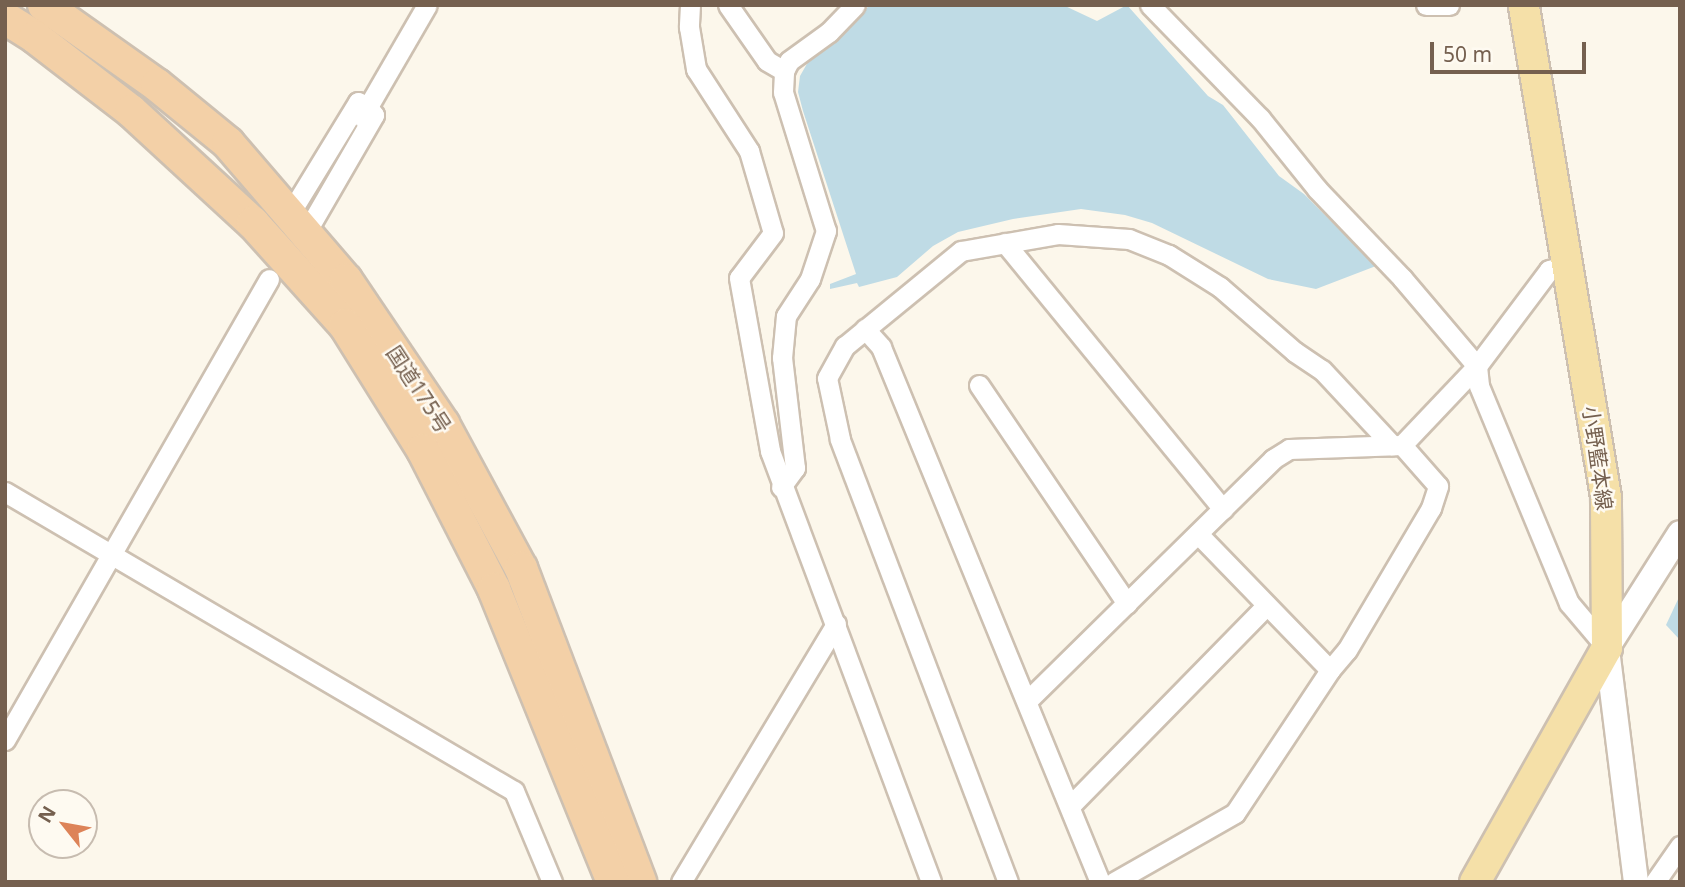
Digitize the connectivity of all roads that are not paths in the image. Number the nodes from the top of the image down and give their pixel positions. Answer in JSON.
{"nodes":[{"id":1,"x":44,"y":5,"type":"edge"},
{"id":2,"x":427,"y":5,"type":"edge"},
{"id":3,"x":690,"y":5,"type":"edge"},
{"id":4,"x":728,"y":5,"type":"edge"},
{"id":5,"x":855,"y":5,"type":"edge"},
{"id":6,"x":1150,"y":5,"type":"edge"},
{"id":7,"x":1426,"y":5,"type":"edge"},
{"id":8,"x":1449,"y":5,"type":"edge"},
{"id":9,"x":1524,"y":5,"type":"edge"},
{"id":10,"x":5,"y":18,"type":"edge"},
{"id":11,"x":784,"y":71,"type":"junction"},
{"id":12,"x":302,"y":217,"type":"junction"},
{"id":13,"x":1005,"y":243,"type":"junction"},
{"id":14,"x":278,"y":264,"type":"junction"},
{"id":15,"x":1569,"y":265,"type":"junction"},
{"id":16,"x":865,"y":329,"type":"junction"},
{"id":17,"x":1477,"y":366,"type":"junction"},
{"id":18,"x":979,"y":385,"type":"dead end"},
{"id":19,"x":1397,"y":445,"type":"junction"},
{"id":20,"x":781,"y":486,"type":"junction"},
{"id":21,"x":5,"y":492,"type":"edge"},
{"id":22,"x":1223,"y":509,"type":"junction"},
{"id":23,"x":1680,"y":533,"type":"edge"},
{"id":24,"x":1198,"y":534,"type":"junction"},
{"id":25,"x":112,"y":554,"type":"junction"},
{"id":26,"x":1127,"y":604,"type":"junction"},
{"id":27,"x":1267,"y":606,"type":"junction"},
{"id":28,"x":836,"y":624,"type":"junction"},
{"id":29,"x":1607,"y":648,"type":"junction"},
{"id":30,"x":1330,"y":670,"type":"junction"},
{"id":31,"x":1028,"y":700,"type":"junction"},
{"id":32,"x":5,"y":740,"type":"edge"},
{"id":33,"x":744,"y":777,"type":"junction"},
{"id":34,"x":1070,"y":806,"type":"junction"},
{"id":35,"x":1680,"y":846,"type":"edge"},
{"id":36,"x":552,"y":882,"type":"edge"},
{"id":37,"x":613,"y":882,"type":"edge"},
{"id":38,"x":640,"y":882,"type":"edge"},
{"id":39,"x":667,"y":882,"type":"edge"},
{"id":40,"x":681,"y":882,"type":"edge"},
{"id":41,"x":691,"y":882,"type":"edge"},
{"id":42,"x":931,"y":882,"type":"edge"},
{"id":43,"x":1008,"y":882,"type":"edge"},
{"id":44,"x":1100,"y":882,"type":"edge"},
{"id":45,"x":1114,"y":882,"type":"edge"},
{"id":46,"x":1475,"y":882,"type":"edge"},
{"id":47,"x":1636,"y":882,"type":"edge"},
{"id":48,"x":1655,"y":882,"type":"edge"}],
"edges":[{"from":1,"to":12,"type":"highway","name":"国道175号"},
{"from":2,"to":12,"type":"street"},
{"from":3,"to":20,"type":"street"},
{"from":4,"to":11,"type":"street"},
{"from":5,"to":11,"type":"street"},
{"from":6,"to":17,"type":"street"},
{"from":7,"to":8,"type":"street"},
{"from":9,"to":15,"type":"main road","name":"小野藍本線"},
{"from":10,"to":14,"type":"highway","name":"国道175号"},
{"from":11,"to":20,"type":"street"},
{"from":12,"to":38,"type":"highway","name":"国道175号"},
{"from":13,"to":16,"type":"street"},
{"from":13,"to":19,"type":"street"},
{"from":13,"to":22,"type":"street"},
{"from":14,"to":25,"type":"street"},
{"from":14,"to":37,"type":"highway","name":"国道175号"},
{"from":15,"to":17,"type":"street"},
{"from":15,"to":29,"type":"main road","name":"小野藍本線"},
{"from":16,"to":31,"type":"street"},
{"from":16,"to":43,"type":"street"},
{"from":17,"to":19,"type":"street"},
{"from":17,"to":29,"type":"street"},
{"from":18,"to":26,"type":"street"},
{"from":19,"to":22,"type":"street"},
{"from":19,"to":30,"type":"street"},
{"from":20,"to":28,"type":"street"},
{"from":21,"to":25,"type":"street"},
{"from":22,"to":24,"type":"street"},
{"from":23,"to":29,"type":"street"},
{"from":24,"to":26,"type":"street"},
{"from":24,"to":27,"type":"street"},
{"from":25,"to":32,"type":"street"},
{"from":25,"to":36,"type":"street"},
{"from":26,"to":31,"type":"street"},
{"from":27,"to":30,"type":"street"},
{"from":27,"to":34,"type":"street"},
{"from":28,"to":33,"type":"street"},
{"from":28,"to":42,"type":"street"},
{"from":29,"to":46,"type":"main road","name":"小野藍本線"},
{"from":29,"to":47,"type":"street"},
{"from":30,"to":45,"type":"street"},
{"from":31,"to":34,"type":"street"},
{"from":33,"to":39,"type":"street"},
{"from":33,"to":40,"type":"street"},
{"from":33,"to":41,"type":"street"},
{"from":34,"to":44,"type":"street"},
{"from":35,"to":48,"type":"street"}]}
